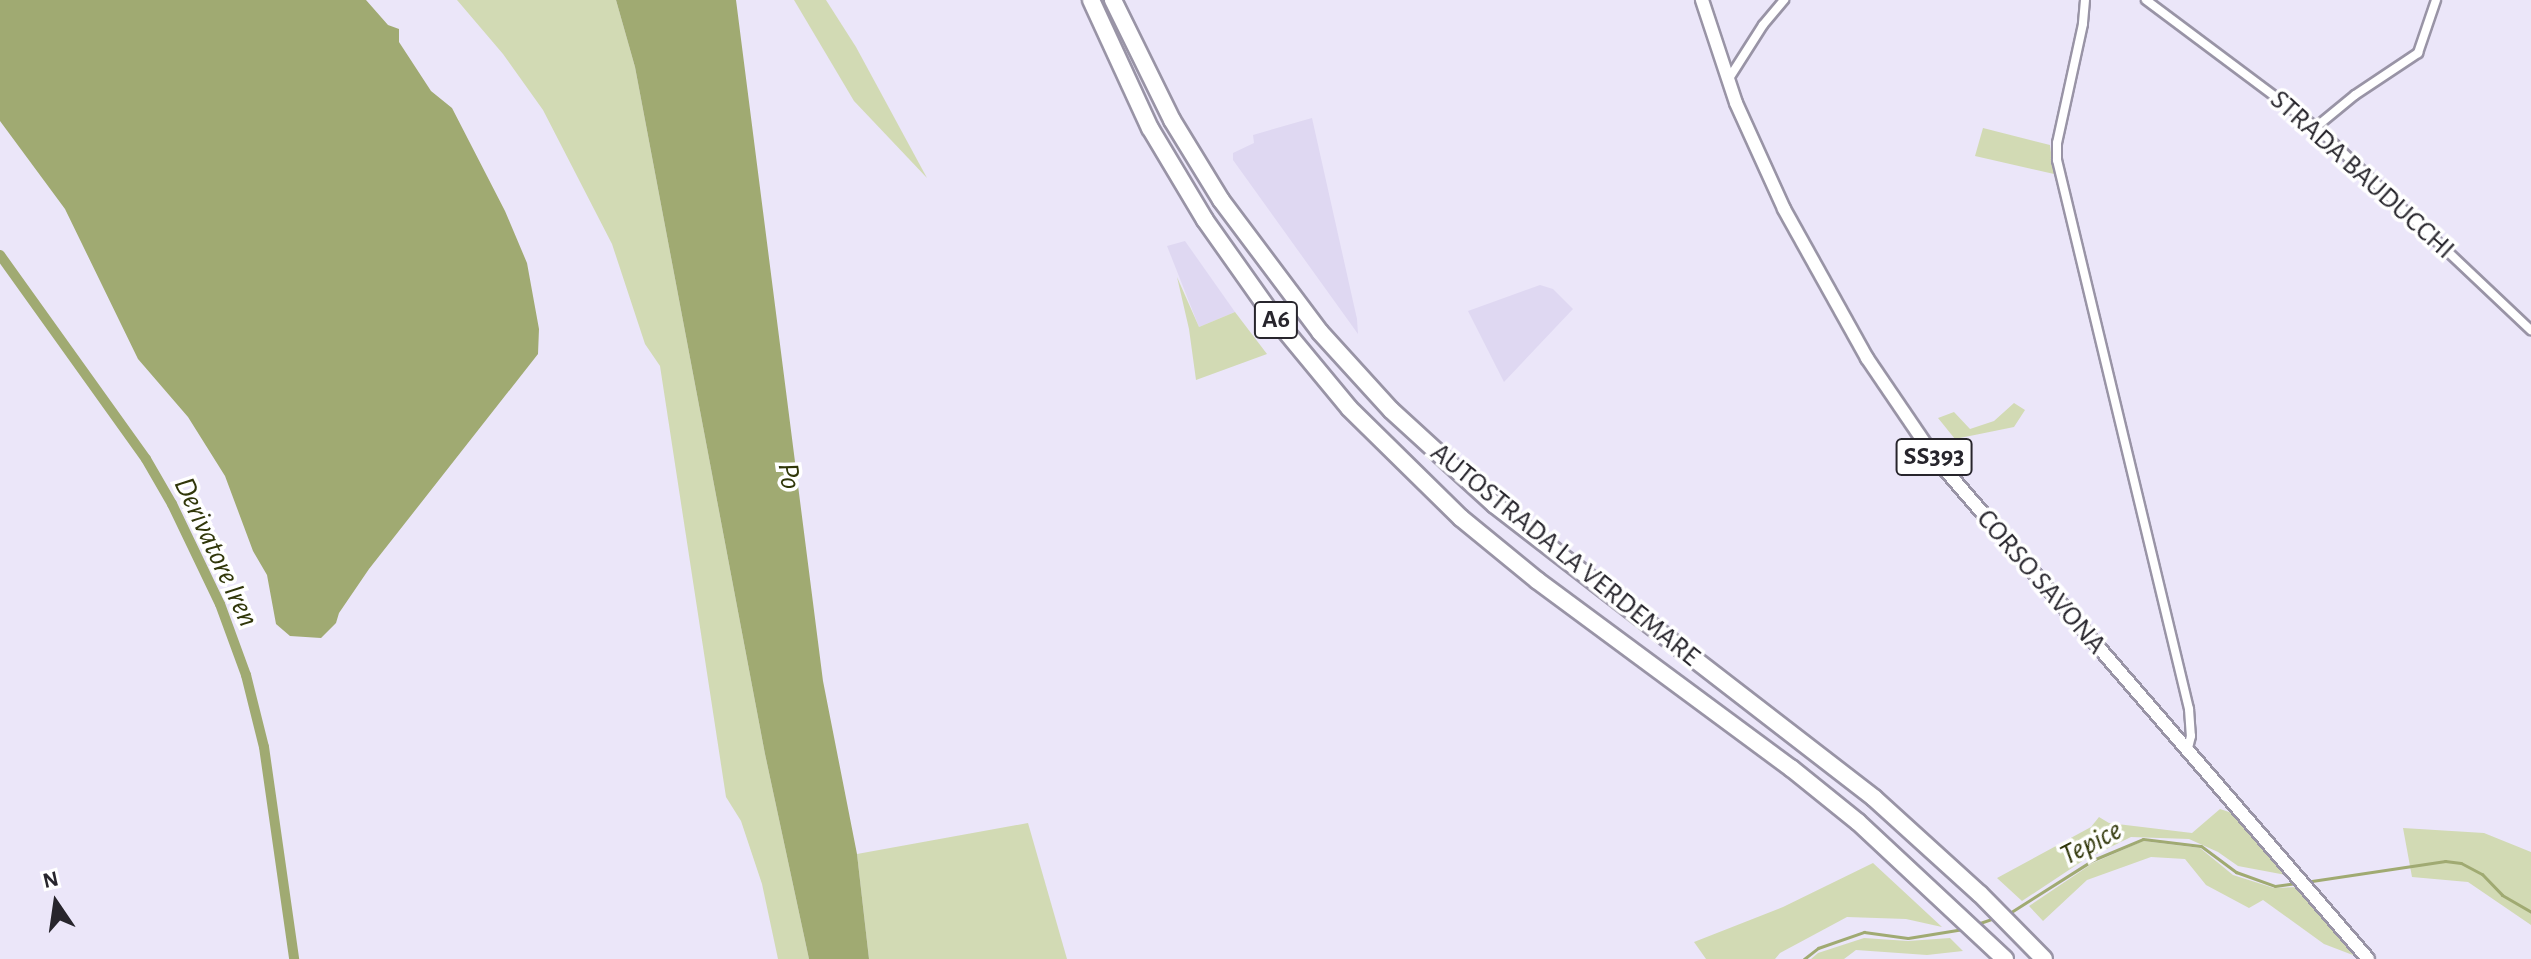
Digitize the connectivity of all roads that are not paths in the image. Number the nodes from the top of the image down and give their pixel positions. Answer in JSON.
{"nodes":[{"id":1,"x":1091,"y":0,"type":"edge"},
{"id":2,"x":1113,"y":0,"type":"edge"},
{"id":3,"x":1702,"y":0,"type":"edge"},
{"id":4,"x":1784,"y":0,"type":"edge"},
{"id":5,"x":2085,"y":0,"type":"edge"},
{"id":6,"x":2146,"y":0,"type":"edge"},
{"id":7,"x":2436,"y":0,"type":"edge"},
{"id":8,"x":1728,"y":80,"type":"junction"},
{"id":9,"x":2316,"y":127,"type":"junction"},
{"id":10,"x":2531,"y":330,"type":"edge"},
{"id":11,"x":2187,"y":752,"type":"junction"},
{"id":12,"x":2005,"y":959,"type":"edge"},
{"id":13,"x":2044,"y":959,"type":"edge"},
{"id":14,"x":2368,"y":959,"type":"edge"}],
"edges":[{"from":1,"to":12,"type":"highway","name":"AUTOSTRADA LA VERDEMARE","number":"A6"},
{"from":2,"to":13,"type":"highway","name":"AUTOSTRADA LA VERDEMARE","number":"A6"},
{"from":3,"to":8,"type":"main road","name":"CORSO SAVONA","number":"SS393"},
{"from":4,"to":8,"type":"street"},
{"from":5,"to":11,"type":"street"},
{"from":6,"to":9,"type":"street","name":"STRADA BAUDUCCHI"},
{"from":7,"to":9,"type":"street"},
{"from":8,"to":11,"type":"main road","name":"CORSO SAVONA","number":"SS393"},
{"from":9,"to":10,"type":"street","name":"STRADA BAUDUCCHI"},
{"from":11,"to":14,"type":"main road","name":"CORSO SAVONA","number":"SS393"}]}
